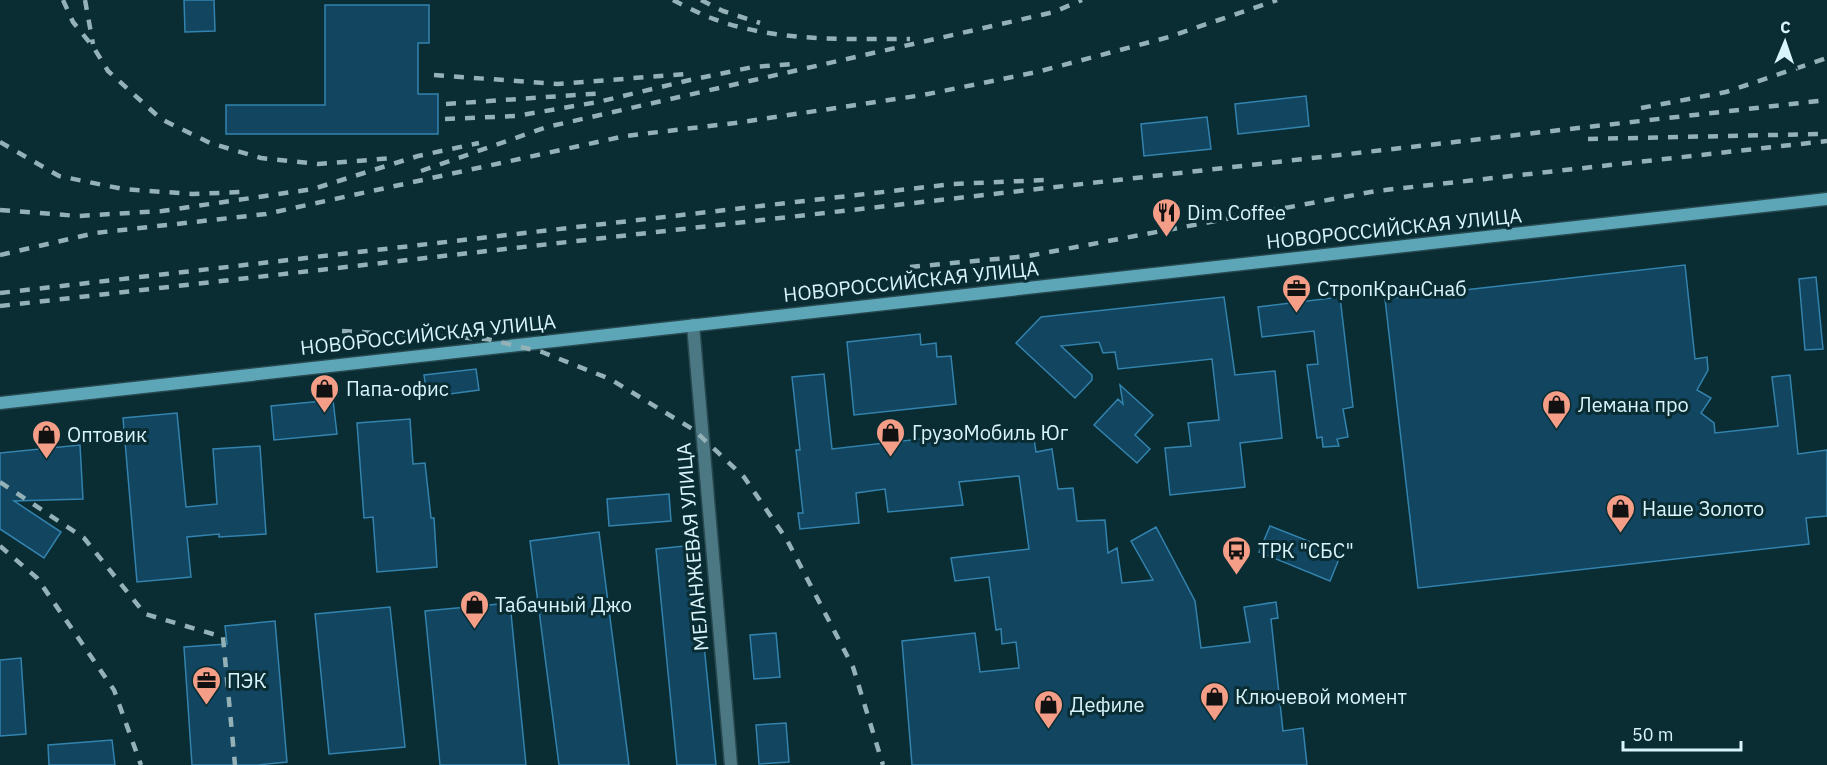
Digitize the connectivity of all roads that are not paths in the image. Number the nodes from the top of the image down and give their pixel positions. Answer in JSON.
{"nodes":[{"id":1,"x":1827,"y":199,"type":"edge"},
{"id":2,"x":693,"y":325,"type":"junction"},
{"id":3,"x":0,"y":403,"type":"edge"},
{"id":4,"x":731,"y":765,"type":"edge"}],
"edges":[{"from":1,"to":2,"type":"main road","name":"НОВОРОССИЙСКАЯ УЛИЦА"},
{"from":2,"to":3,"type":"main road","name":"НОВОРОССИЙСКАЯ УЛИЦА"},
{"from":2,"to":4,"type":"street","name":"МЕЛАНЖЕВАЯ УЛИЦА"}]}
